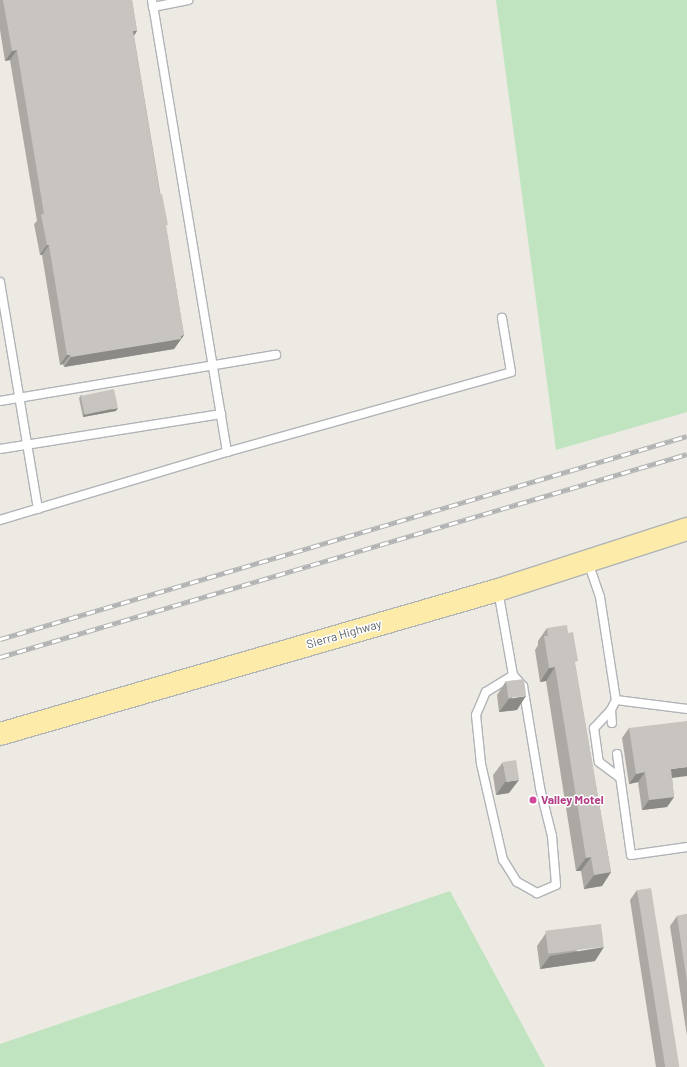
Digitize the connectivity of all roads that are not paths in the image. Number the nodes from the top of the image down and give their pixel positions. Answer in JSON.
{"nodes":[{"id":1,"x":188,"y":0,"type":"edge"},
{"id":2,"x":152,"y":3,"type":"edge"},
{"id":3,"x":0,"y":282,"type":"edge"},
{"id":4,"x":502,"y":318,"type":"dead end"},
{"id":5,"x":276,"y":355,"type":"dead end"},
{"id":6,"x":212,"y":366,"type":"junction"},
{"id":7,"x":19,"y":398,"type":"junction"},
{"id":8,"x":0,"y":401,"type":"edge"},
{"id":9,"x":221,"y":414,"type":"junction"},
{"id":10,"x":27,"y":444,"type":"junction"},
{"id":11,"x":0,"y":449,"type":"edge"},
{"id":12,"x":227,"y":452,"type":"junction"},
{"id":13,"x":38,"y":509,"type":"junction"},
{"id":14,"x":0,"y":520,"type":"edge"},
{"id":15,"x":687,"y":529,"type":"edge"},
{"id":16,"x":588,"y":561,"type":"junction"},
{"id":17,"x":498,"y":590,"type":"junction"},
{"id":18,"x":513,"y":676,"type":"junction"},
{"id":19,"x":616,"y":700,"type":"junction"},
{"id":20,"x":687,"y":709,"type":"edge"},
{"id":21,"x":610,"y":710,"type":"junction"},
{"id":22,"x":612,"y":723,"type":"dead end"},
{"id":23,"x":0,"y":734,"type":"edge"},
{"id":24,"x":617,"y":754,"type":"dead end"},
{"id":25,"x":620,"y":778,"type":"junction"},
{"id":26,"x":687,"y":846,"type":"edge"}],
"edges":[{"from":1,"to":2,"type":"lane"},
{"from":2,"to":6,"type":"lane"},
{"from":3,"to":7,"type":"lane"},
{"from":4,"to":12,"type":"lane"},
{"from":5,"to":6,"type":"lane"},
{"from":6,"to":7,"type":"lane"},
{"from":6,"to":9,"type":"lane"},
{"from":7,"to":8,"type":"lane"},
{"from":7,"to":10,"type":"lane"},
{"from":9,"to":10,"type":"lane"},
{"from":9,"to":12,"type":"lane"},
{"from":10,"to":11,"type":"lane"},
{"from":10,"to":13,"type":"lane"},
{"from":12,"to":13,"type":"lane"},
{"from":13,"to":14,"type":"lane"},
{"from":15,"to":16,"type":"main road","name":"Sierra Highway"},
{"from":16,"to":17,"type":"main road","name":"Sierra Highway"},
{"from":16,"to":19,"type":"lane"},
{"from":17,"to":18,"type":"lane"},
{"from":17,"to":23,"type":"main road","name":"Sierra Highway"},
{"from":18,"to":18,"type":"lane"},
{"from":19,"to":20,"type":"lane"},
{"from":19,"to":21,"type":"lane"},
{"from":21,"to":22,"type":"lane"},
{"from":21,"to":25,"type":"lane"},
{"from":24,"to":25,"type":"lane"},
{"from":25,"to":26,"type":"lane"}]}
